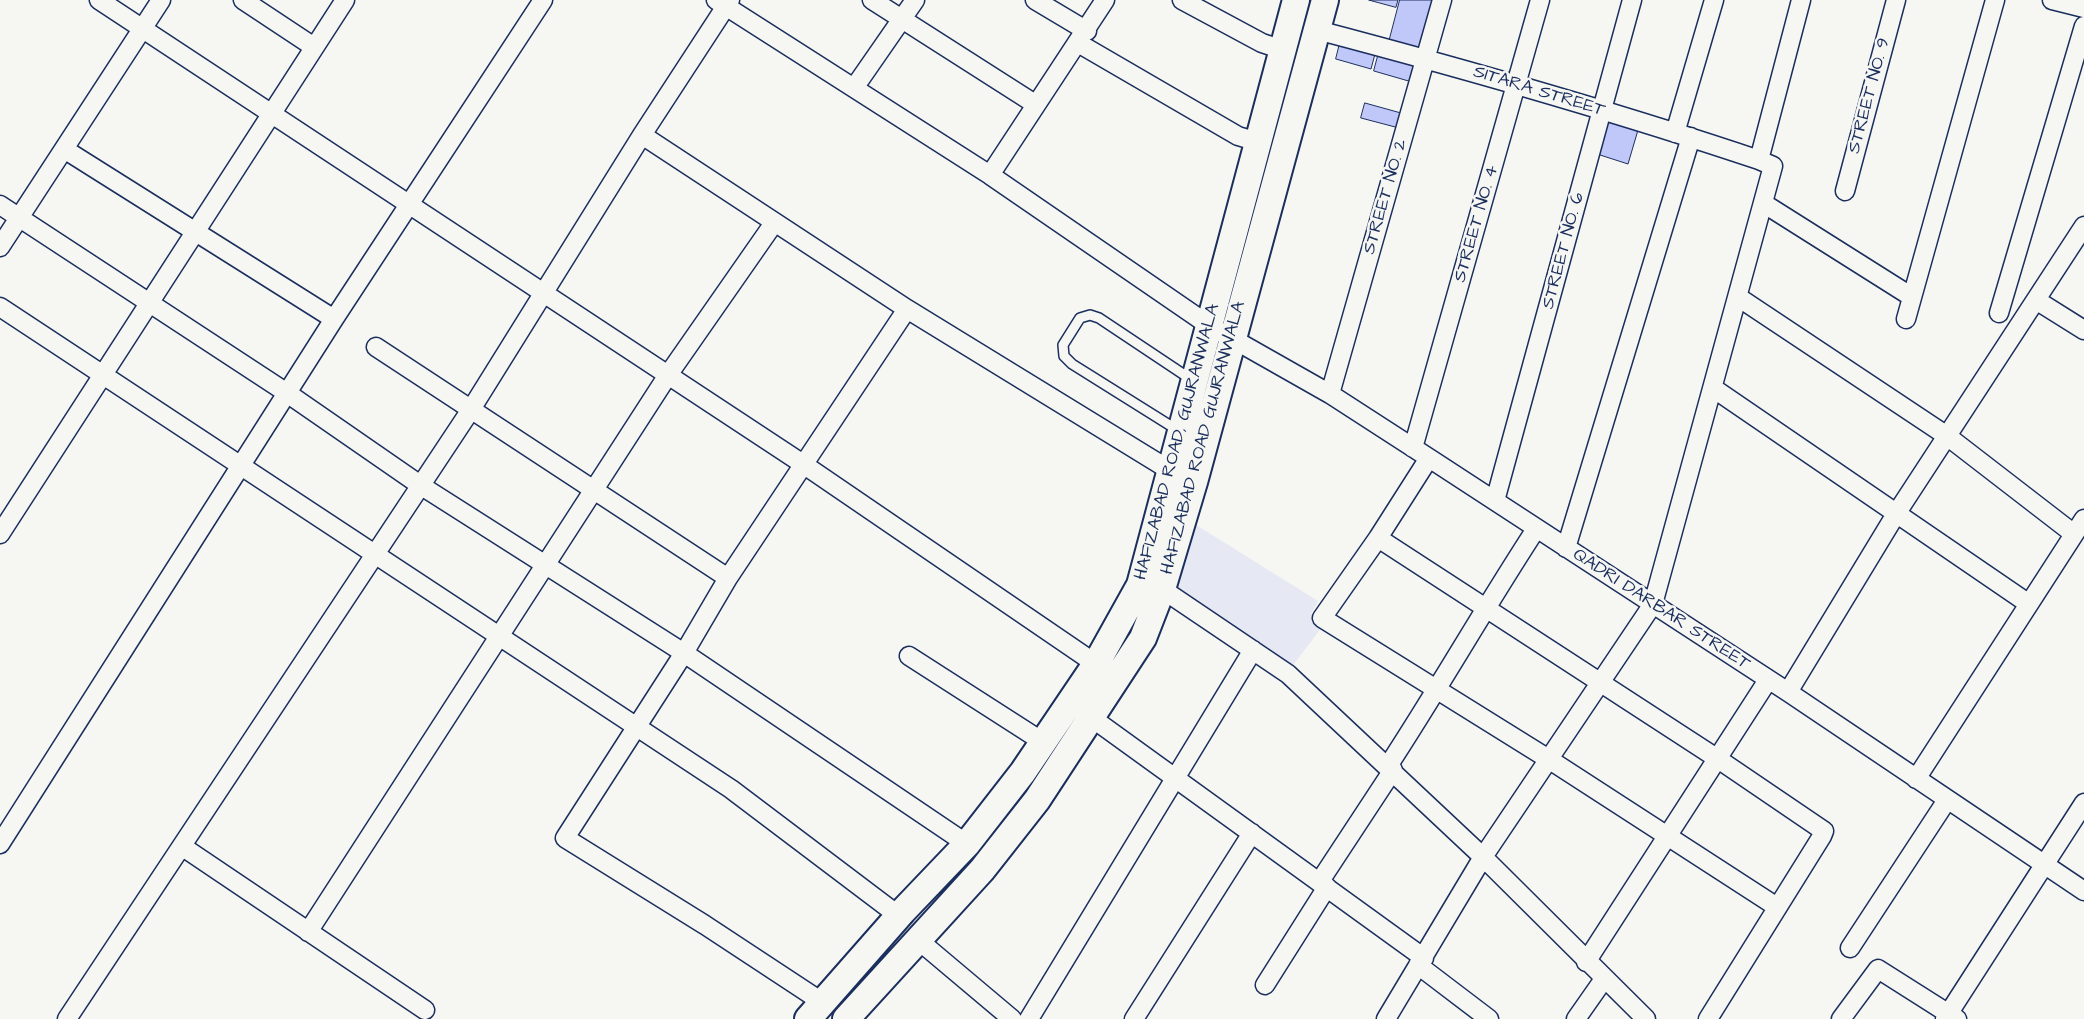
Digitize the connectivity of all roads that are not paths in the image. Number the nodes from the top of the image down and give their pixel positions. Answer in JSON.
{"nodes":[{"id":1,"x":99,"y":0,"type":"edge"},
{"id":2,"x":161,"y":0,"type":"edge"},
{"id":3,"x":243,"y":0,"type":"edge"},
{"id":4,"x":344,"y":0,"type":"edge"},
{"id":5,"x":544,"y":0,"type":"edge"},
{"id":6,"x":872,"y":0,"type":"edge"},
{"id":7,"x":916,"y":0,"type":"edge"},
{"id":8,"x":1035,"y":0,"type":"edge"},
{"id":9,"x":1105,"y":0,"type":"edge"},
{"id":10,"x":1182,"y":0,"type":"edge"},
{"id":11,"x":1296,"y":0,"type":"edge"},
{"id":12,"x":1325,"y":0,"type":"edge"},
{"id":13,"x":1442,"y":0,"type":"edge"},
{"id":14,"x":1540,"y":0,"type":"edge"},
{"id":15,"x":1632,"y":0,"type":"edge"},
{"id":16,"x":1714,"y":0,"type":"edge"},
{"id":17,"x":1801,"y":0,"type":"edge"},
{"id":18,"x":1896,"y":0,"type":"edge"},
{"id":19,"x":1995,"y":0,"type":"edge"},
{"id":20,"x":2052,"y":0,"type":"edge"},
{"id":21,"x":724,"y":2,"type":"edge"},
{"id":22,"x":2084,"y":8,"type":"edge"},
{"id":23,"x":901,"y":20,"type":"junction"},
{"id":24,"x":2084,"y":26,"type":"edge"},
{"id":25,"x":143,"y":28,"type":"junction"},
{"id":26,"x":1317,"y":30,"type":"junction"},
{"id":27,"x":1082,"y":37,"type":"junction"},
{"id":28,"x":314,"y":47,"type":"junction"},
{"id":29,"x":1283,"y":50,"type":"junction"},
{"id":30,"x":1426,"y":58,"type":"junction"},
{"id":31,"x":1517,"y":86,"type":"junction"},
{"id":32,"x":854,"y":88,"type":"junction"},
{"id":33,"x":1035,"y":104,"type":"junction"},
{"id":34,"x":1602,"y":111,"type":"junction"},
{"id":35,"x":272,"y":113,"type":"junction"},
{"id":36,"x":642,"y":135,"type":"junction"},
{"id":37,"x":1683,"y":135,"type":"junction"},
{"id":38,"x":1258,"y":142,"type":"junction"},
{"id":39,"x":64,"y":149,"type":"junction"},
{"id":40,"x":1759,"y":160,"type":"junction"},
{"id":41,"x":990,"y":175,"type":"junction"},
{"id":42,"x":1845,"y":191,"type":"dead end"},
{"id":43,"x":1763,"y":203,"type":"junction"},
{"id":44,"x":409,"y":204,"type":"junction"},
{"id":45,"x":0,"y":205,"type":"edge"},
{"id":46,"x":19,"y":218,"type":"junction"},
{"id":47,"x":774,"y":223,"type":"junction"},
{"id":48,"x":2084,"y":226,"type":"edge"},
{"id":49,"x":194,"y":232,"type":"junction"},
{"id":50,"x":0,"y":247,"type":"edge"},
{"id":51,"x":543,"y":292,"type":"junction"},
{"id":52,"x":1738,"y":297,"type":"junction"},
{"id":53,"x":1912,"y":297,"type":"junction"},
{"id":54,"x":2036,"y":300,"type":"junction"},
{"id":55,"x":149,"y":303,"type":"junction"},
{"id":56,"x":0,"y":307,"type":"edge"},
{"id":57,"x":907,"y":309,"type":"junction"},
{"id":58,"x":1999,"y":313,"type":"dead end"},
{"id":59,"x":334,"y":319,"type":"junction"},
{"id":60,"x":1906,"y":319,"type":"dead end"},
{"id":61,"x":2084,"y":330,"type":"edge"},
{"id":62,"x":1221,"y":332,"type":"junction"},
{"id":63,"x":376,"y":347,"type":"dead end"},
{"id":64,"x":102,"y":375,"type":"junction"},
{"id":65,"x":668,"y":375,"type":"junction"},
{"id":66,"x":1196,"y":382,"type":"junction"},
{"id":67,"x":1713,"y":388,"type":"junction"},
{"id":68,"x":287,"y":393,"type":"junction"},
{"id":69,"x":1330,"y":394,"type":"junction"},
{"id":70,"x":470,"y":411,"type":"junction"},
{"id":71,"x":1182,"y":432,"type":"junction"},
{"id":72,"x":1947,"y":436,"type":"junction"},
{"id":73,"x":1413,"y":448,"type":"junction"},
{"id":74,"x":1429,"y":458,"type":"junction"},
{"id":75,"x":803,"y":464,"type":"junction"},
{"id":76,"x":241,"y":467,"type":"junction"},
{"id":77,"x":1171,"y":471,"type":"junction"},
{"id":78,"x":420,"y":485,"type":"junction"},
{"id":79,"x":593,"y":490,"type":"junction"},
{"id":80,"x":1495,"y":501,"type":"junction"},
{"id":81,"x":1896,"y":514,"type":"junction"},
{"id":82,"x":2084,"y":519,"type":"edge"},
{"id":83,"x":1536,"y":529,"type":"junction"},
{"id":84,"x":0,"y":534,"type":"edge"},
{"id":85,"x":2074,"y":534,"type":"junction"},
{"id":86,"x":1378,"y":538,"type":"junction"},
{"id":87,"x":1566,"y":548,"type":"junction"},
{"id":88,"x":376,"y":554,"type":"junction"},
{"id":89,"x":544,"y":566,"type":"junction"},
{"id":90,"x":728,"y":578,"type":"junction"},
{"id":91,"x":1162,"y":589,"type":"junction"},
{"id":92,"x":1653,"y":604,"type":"junction"},
{"id":93,"x":2029,"y":604,"type":"junction"},
{"id":94,"x":1485,"y":608,"type":"junction"},
{"id":95,"x":497,"y":637,"type":"junction"},
{"id":96,"x":1253,"y":650,"type":"junction"},
{"id":97,"x":684,"y":653,"type":"junction"},
{"id":98,"x":909,"y":656,"type":"dead end"},
{"id":99,"x":1096,"y":664,"type":"junction"},
{"id":100,"x":1768,"y":680,"type":"junction"},
{"id":101,"x":1601,"y":682,"type":"junction"},
{"id":102,"x":1438,"y":690,"type":"junction"},
{"id":103,"x":1788,"y":692,"type":"junction"},
{"id":104,"x":1092,"y":718,"type":"junction"},
{"id":105,"x":637,"y":727,"type":"junction"},
{"id":106,"x":1043,"y":742,"type":"junction"},
{"id":107,"x":1718,"y":759,"type":"junction"},
{"id":108,"x":1550,"y":760,"type":"junction"},
{"id":109,"x":1390,"y":768,"type":"junction"},
{"id":110,"x":1175,"y":778,"type":"junction"},
{"id":111,"x":1916,"y":779,"type":"junction"},
{"id":112,"x":1947,"y":800,"type":"junction"},
{"id":113,"x":2084,"y":803,"type":"edge"},
{"id":114,"x":1252,"y":833,"type":"junction"},
{"id":115,"x":1668,"y":836,"type":"junction"},
{"id":116,"x":0,"y":844,"type":"edge"},
{"id":117,"x":967,"y":844,"type":"junction"},
{"id":118,"x":183,"y":847,"type":"junction"},
{"id":119,"x":1483,"y":857,"type":"junction"},
{"id":120,"x":2044,"y":864,"type":"junction"},
{"id":121,"x":1324,"y":884,"type":"junction"},
{"id":122,"x":2084,"y":891,"type":"edge"},
{"id":123,"x":1777,"y":907,"type":"junction"},
{"id":124,"x":899,"y":916,"type":"junction"},
{"id":125,"x":308,"y":932,"type":"junction"},
{"id":126,"x":917,"y":939,"type":"junction"},
{"id":127,"x":1850,"y":948,"type":"dead end"},
{"id":128,"x":1421,"y":962,"type":"junction"},
{"id":129,"x":1586,"y":962,"type":"junction"},
{"id":130,"x":1604,"y":979,"type":"junction"},
{"id":131,"x":1265,"y":985,"type":"dead end"},
{"id":132,"x":425,"y":1010,"type":"dead end"},
{"id":133,"x":815,"y":1011,"type":"edge"},
{"id":134,"x":1000,"y":1016,"type":"edge"},
{"id":135,"x":1950,"y":1017,"type":"edge"},
{"id":136,"x":67,"y":1019,"type":"edge"},
{"id":137,"x":846,"y":1019,"type":"edge"},
{"id":138,"x":1029,"y":1019,"type":"edge"},
{"id":139,"x":1134,"y":1019,"type":"edge"},
{"id":140,"x":1386,"y":1019,"type":"edge"},
{"id":141,"x":1489,"y":1019,"type":"edge"},
{"id":142,"x":1576,"y":1019,"type":"edge"},
{"id":143,"x":1646,"y":1019,"type":"edge"},
{"id":144,"x":1708,"y":1019,"type":"edge"},
{"id":145,"x":1841,"y":1019,"type":"edge"}],
"edges":[{"from":1,"to":25,"type":"street"},
{"from":2,"to":25,"type":"street"},
{"from":3,"to":28,"type":"street"},
{"from":4,"to":28,"type":"street"},
{"from":5,"to":44,"type":"street"},
{"from":6,"to":23,"type":"street"},
{"from":7,"to":23,"type":"street"},
{"from":8,"to":27,"type":"street"},
{"from":9,"to":27,"type":"street"},
{"from":10,"to":29,"type":"street"},
{"from":11,"to":29,"type":"main road","name":"HAFIZABAD ROAD, GUJRANWALA"},
{"from":12,"to":26,"type":"main road","name":"HAFIZABAD ROAD GUJRANWALA"},
{"from":13,"to":30,"type":"street","name":"STREET NO. 2"},
{"from":14,"to":31,"type":"street","name":"STREET NO. 4"},
{"from":15,"to":34,"type":"street","name":"STREET NO. 6"},
{"from":16,"to":37,"type":"street"},
{"from":17,"to":40,"type":"street"},
{"from":18,"to":42,"type":"street","name":"STREET NO. 9"},
{"from":19,"to":53,"type":"street"},
{"from":20,"to":22,"type":"street"},
{"from":21,"to":32,"type":"street","name":"QADRI DARBAR STREET"},
{"from":21,"to":36,"type":"street"},
{"from":23,"to":32,"type":"street"},
{"from":23,"to":33,"type":"street"},
{"from":24,"to":58,"type":"street"},
{"from":25,"to":35,"type":"street"},
{"from":25,"to":39,"type":"street"},
{"from":26,"to":30,"type":"street","name":"SITARA STREET"},
{"from":26,"to":62,"type":"main road","name":"HAFIZABAD ROAD GUJRANWALA"},
{"from":27,"to":33,"type":"street"},
{"from":27,"to":38,"type":"street"},
{"from":28,"to":35,"type":"street"},
{"from":29,"to":38,"type":"main road","name":"HAFIZABAD ROAD, GUJRANWALA"},
{"from":30,"to":31,"type":"street","name":"SITARA STREET"},
{"from":30,"to":69,"type":"street","name":"STREET NO. 2"},
{"from":31,"to":34,"type":"street","name":"SITARA STREET"},
{"from":31,"to":73,"type":"street","name":"STREET NO. 4"},
{"from":32,"to":41,"type":"street","name":"QADRI DARBAR STREET"},
{"from":33,"to":41,"type":"street"},
{"from":34,"to":37,"type":"street","name":"SITARA STREET"},
{"from":34,"to":80,"type":"street","name":"STREET NO. 6"},
{"from":35,"to":44,"type":"street"},
{"from":35,"to":49,"type":"street"},
{"from":36,"to":47,"type":"street"},
{"from":36,"to":51,"type":"street"},
{"from":37,"to":40,"type":"street","name":"SITARA STREET"},
{"from":37,"to":87,"type":"street"},
{"from":38,"to":62,"type":"main road","name":"HAFIZABAD ROAD, GUJRANWALA"},
{"from":39,"to":46,"type":"street"},
{"from":39,"to":49,"type":"street"},
{"from":40,"to":43,"type":"street"},
{"from":41,"to":62,"type":"street","name":"QADRI DARBAR STREET"},
{"from":43,"to":52,"type":"street"},
{"from":43,"to":53,"type":"street"},
{"from":44,"to":51,"type":"street"},
{"from":44,"to":59,"type":"street"},
{"from":45,"to":46,"type":"street"},
{"from":46,"to":50,"type":"street"},
{"from":46,"to":55,"type":"street"},
{"from":47,"to":57,"type":"street"},
{"from":47,"to":65,"type":"street"},
{"from":48,"to":54,"type":"street"},
{"from":49,"to":55,"type":"street"},
{"from":49,"to":59,"type":"street"},
{"from":51,"to":65,"type":"street"},
{"from":51,"to":70,"type":"street"},
{"from":52,"to":67,"type":"street"},
{"from":52,"to":72,"type":"street"},
{"from":53,"to":60,"type":"street"},
{"from":54,"to":61,"type":"street"},
{"from":54,"to":72,"type":"street"},
{"from":55,"to":64,"type":"street"},
{"from":55,"to":68,"type":"street"},
{"from":56,"to":64,"type":"street"},
{"from":57,"to":75,"type":"street"},
{"from":57,"to":77,"type":"street"},
{"from":59,"to":68,"type":"street"},
{"from":62,"to":66,"type":"main road","name":"HAFIZABAD ROAD, GUJRANWALA"},
{"from":62,"to":69,"type":"street","name":"QADRI DARBAR STREET"},
{"from":62,"to":91,"type":"main road","name":"HAFIZABAD ROAD GUJRANWALA"},
{"from":63,"to":70,"type":"street"},
{"from":64,"to":76,"type":"street"},
{"from":64,"to":84,"type":"street"},
{"from":65,"to":75,"type":"street"},
{"from":65,"to":79,"type":"street"},
{"from":66,"to":71,"type":"main road","name":"HAFIZABAD ROAD, GUJRANWALA"},
{"from":66,"to":71,"type":"lane"},
{"from":67,"to":81,"type":"street"},
{"from":67,"to":92,"type":"street"},
{"from":68,"to":76,"type":"street"},
{"from":68,"to":78,"type":"street"},
{"from":69,"to":73,"type":"street","name":"QADRI DARBAR STREET"},
{"from":70,"to":78,"type":"street"},
{"from":70,"to":79,"type":"street"},
{"from":71,"to":77,"type":"main road","name":"HAFIZABAD ROAD, GUJRANWALA"},
{"from":72,"to":81,"type":"street"},
{"from":72,"to":85,"type":"street"},
{"from":73,"to":74,"type":"street","name":"QADRI DARBAR STREET"},
{"from":74,"to":80,"type":"street","name":"QADRI DARBAR STREET"},
{"from":74,"to":86,"type":"street"},
{"from":75,"to":90,"type":"street"},
{"from":75,"to":99,"type":"street"},
{"from":76,"to":88,"type":"street"},
{"from":76,"to":116,"type":"street"},
{"from":77,"to":99,"type":"main road","name":"HAFIZABAD ROAD, GUJRANWALA"},
{"from":78,"to":88,"type":"street"},
{"from":78,"to":89,"type":"street"},
{"from":79,"to":89,"type":"street"},
{"from":79,"to":90,"type":"street"},
{"from":80,"to":83,"type":"street","name":"QADRI DARBAR STREET"},
{"from":81,"to":93,"type":"street"},
{"from":81,"to":103,"type":"street"},
{"from":82,"to":85,"type":"street"},
{"from":83,"to":87,"type":"street","name":"QADRI DARBAR STREET"},
{"from":83,"to":94,"type":"street"},
{"from":85,"to":93,"type":"street"},
{"from":86,"to":94,"type":"street"},
{"from":86,"to":102,"type":"street"},
{"from":87,"to":92,"type":"street","name":"QADRI DARBAR STREET"},
{"from":88,"to":95,"type":"street"},
{"from":88,"to":118,"type":"street"},
{"from":89,"to":95,"type":"street"},
{"from":89,"to":97,"type":"street"},
{"from":90,"to":97,"type":"street"},
{"from":91,"to":96,"type":"street"},
{"from":91,"to":104,"type":"main road","name":"HAFIZABAD ROAD GUJRANWALA"},
{"from":92,"to":100,"type":"street","name":"QADRI DARBAR STREET"},
{"from":92,"to":101,"type":"street"},
{"from":93,"to":111,"type":"street"},
{"from":94,"to":101,"type":"street"},
{"from":94,"to":102,"type":"street"},
{"from":95,"to":105,"type":"street"},
{"from":95,"to":125,"type":"street"},
{"from":96,"to":109,"type":"street"},
{"from":96,"to":110,"type":"street"},
{"from":97,"to":105,"type":"street"},
{"from":97,"to":117,"type":"street"},
{"from":98,"to":106,"type":"street"},
{"from":99,"to":106,"type":"main road","name":"HAFIZABAD ROAD, GUJRANWALA"},
{"from":100,"to":103,"type":"street","name":"QADRI DARBAR STREET"},
{"from":100,"to":107,"type":"street"},
{"from":101,"to":107,"type":"street"},
{"from":101,"to":108,"type":"street"},
{"from":102,"to":108,"type":"street"},
{"from":102,"to":109,"type":"street"},
{"from":103,"to":111,"type":"street","name":"QADRI DARBAR STREET"},
{"from":104,"to":110,"type":"street"},
{"from":104,"to":126,"type":"main road","name":"HAFIZABAD ROAD GUJRANWALA"},
{"from":105,"to":124,"type":"street"},
{"from":105,"to":133,"type":"street"},
{"from":106,"to":117,"type":"main road","name":"HAFIZABAD ROAD, GUJRANWALA"},
{"from":107,"to":115,"type":"street"},
{"from":107,"to":123,"type":"street"},
{"from":108,"to":115,"type":"street"},
{"from":108,"to":119,"type":"street"},
{"from":109,"to":119,"type":"street"},
{"from":109,"to":121,"type":"street"},
{"from":110,"to":114,"type":"street"},
{"from":110,"to":138,"type":"street"},
{"from":111,"to":112,"type":"street","name":"QADRI DARBAR STREET"},
{"from":112,"to":120,"type":"street","name":"QADRI DARBAR STREET"},
{"from":112,"to":127,"type":"street"},
{"from":113,"to":120,"type":"street"},
{"from":114,"to":121,"type":"street"},
{"from":114,"to":139,"type":"street"},
{"from":115,"to":123,"type":"street"},
{"from":115,"to":129,"type":"street"},
{"from":117,"to":124,"type":"main road","name":"HAFIZABAD ROAD, GUJRANWALA"},
{"from":118,"to":125,"type":"street"},
{"from":118,"to":136,"type":"street"},
{"from":119,"to":128,"type":"street"},
{"from":119,"to":129,"type":"street"},
{"from":120,"to":122,"type":"street","name":"QADRI DARBAR STREET"},
{"from":120,"to":135,"type":"street"},
{"from":121,"to":128,"type":"street"},
{"from":121,"to":131,"type":"street"},
{"from":123,"to":144,"type":"street"},
{"from":124,"to":133,"type":"main road","name":"HAFIZABAD ROAD, GUJRANWALA"},
{"from":125,"to":132,"type":"street"},
{"from":126,"to":134,"type":"street"},
{"from":126,"to":137,"type":"main road","name":"HAFIZABAD ROAD GUJRANWALA"},
{"from":128,"to":140,"type":"street"},
{"from":128,"to":141,"type":"street"},
{"from":129,"to":130,"type":"street"},
{"from":130,"to":142,"type":"street"},
{"from":130,"to":143,"type":"street"},
{"from":135,"to":145,"type":"street"}]}
